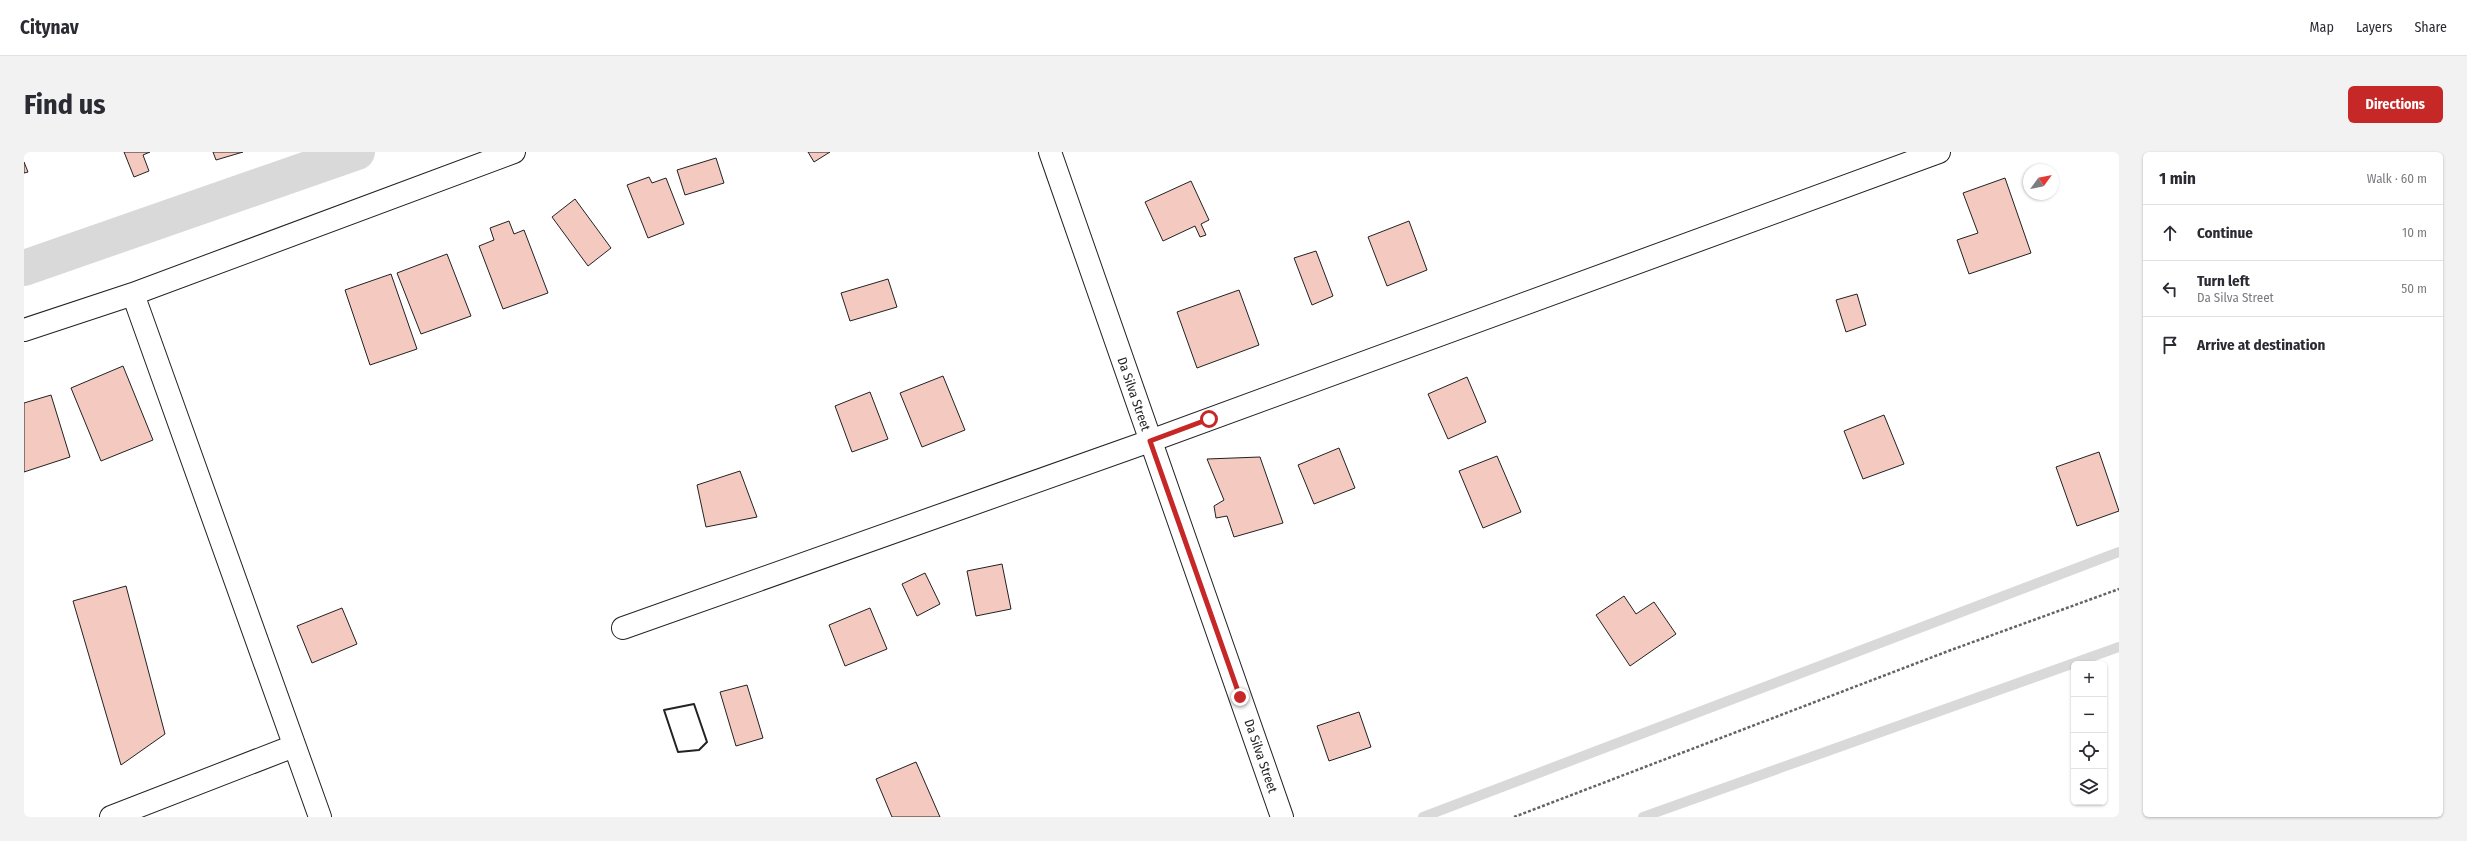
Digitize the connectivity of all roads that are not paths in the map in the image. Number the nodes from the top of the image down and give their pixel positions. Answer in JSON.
{"nodes":[{"id":1,"x":514,"y":152,"type":"edge"},
{"id":2,"x":1050,"y":152,"type":"edge"},
{"id":3,"x":1939,"y":152,"type":"edge"},
{"id":4,"x":133,"y":294,"type":"junction"},
{"id":5,"x":24,"y":330,"type":"edge"},
{"id":6,"x":1150,"y":441,"type":"junction"},
{"id":7,"x":623,"y":628,"type":"dead end"},
{"id":8,"x":294,"y":746,"type":"junction"},
{"id":9,"x":111,"y":817,"type":"edge"},
{"id":10,"x":320,"y":817,"type":"edge"},
{"id":11,"x":1282,"y":817,"type":"edge"}],
"edges":[{"from":1,"to":4,"type":"street"},
{"from":2,"to":6,"type":"street","name":"Da Silva Street"},
{"from":3,"to":6,"type":"street"},
{"from":4,"to":5,"type":"street"},
{"from":4,"to":8,"type":"street"},
{"from":6,"to":7,"type":"street"},
{"from":6,"to":11,"type":"street","name":"Da Silva Street"},
{"from":8,"to":9,"type":"street"},
{"from":8,"to":10,"type":"street"}]}
